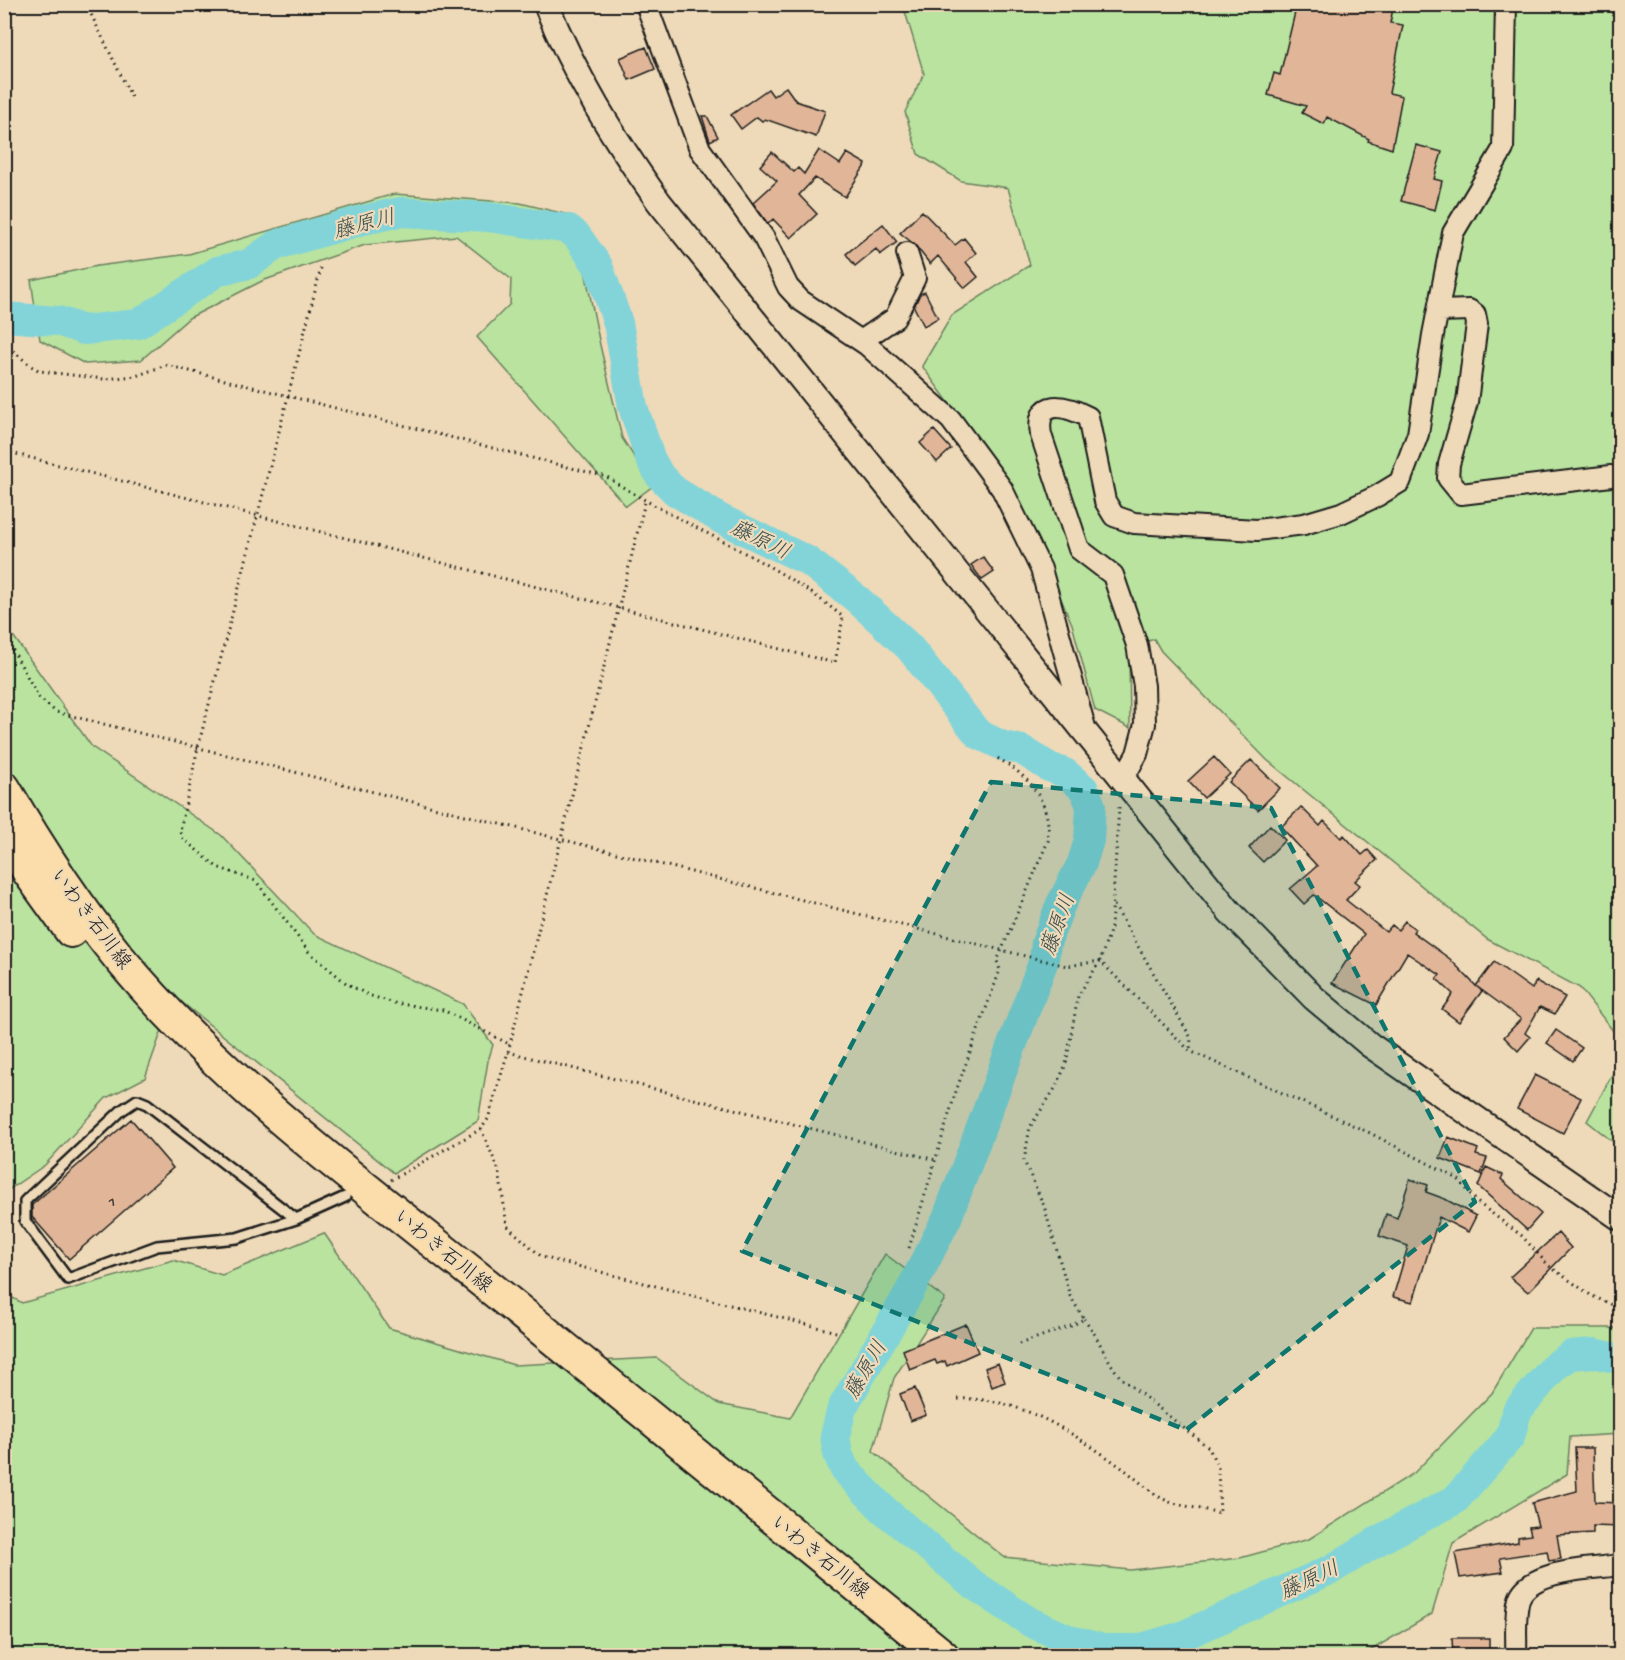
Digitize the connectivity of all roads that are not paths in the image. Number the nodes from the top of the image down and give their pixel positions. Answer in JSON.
{"nodes":[{"id":1,"x":546,"y":4,"type":"edge"},
{"id":2,"x":1506,"y":4,"type":"edge"},
{"id":3,"x":647,"y":5,"type":"edge"},
{"id":4,"x":907,"y":253,"type":"dead end"},
{"id":5,"x":1440,"y":311,"type":"junction"},
{"id":6,"x":861,"y":341,"type":"junction"},
{"id":7,"x":1611,"y":476,"type":"dead end"},
{"id":8,"x":1087,"y":733,"type":"junction"},
{"id":9,"x":1123,"y":778,"type":"junction"},
{"id":10,"x":4,"y":788,"type":"edge"},
{"id":11,"x":4,"y":830,"type":"edge"},
{"id":12,"x":358,"y":1194,"type":"junction"},
{"id":13,"x":1620,"y":1218,"type":"edge"},
{"id":14,"x":296,"y":1219,"type":"junction"},
{"id":15,"x":1620,"y":1565,"type":"edge"},
{"id":16,"x":911,"y":1656,"type":"edge"},
{"id":17,"x":943,"y":1656,"type":"edge"},
{"id":18,"x":1516,"y":1656,"type":"edge"}],
"edges":[{"from":1,"to":8,"type":"street"},
{"from":2,"to":5,"type":"street"},
{"from":3,"to":6,"type":"street"},
{"from":4,"to":6,"type":"street"},
{"from":5,"to":7,"type":"street"},
{"from":5,"to":9,"type":"street"},
{"from":6,"to":8,"type":"street"},
{"from":8,"to":9,"type":"street"},
{"from":9,"to":13,"type":"street"},
{"from":10,"to":12,"type":"main road","name":"いわき石川線"},
{"from":11,"to":12,"type":"main road","name":"いわき石川線"},
{"from":12,"to":14,"type":"lane"},
{"from":12,"to":16,"type":"main road","name":"いわき石川線"},
{"from":12,"to":17,"type":"main road","name":"いわき石川線"},
{"from":14,"to":14,"type":"lane"},
{"from":15,"to":18,"type":"street"}]}
